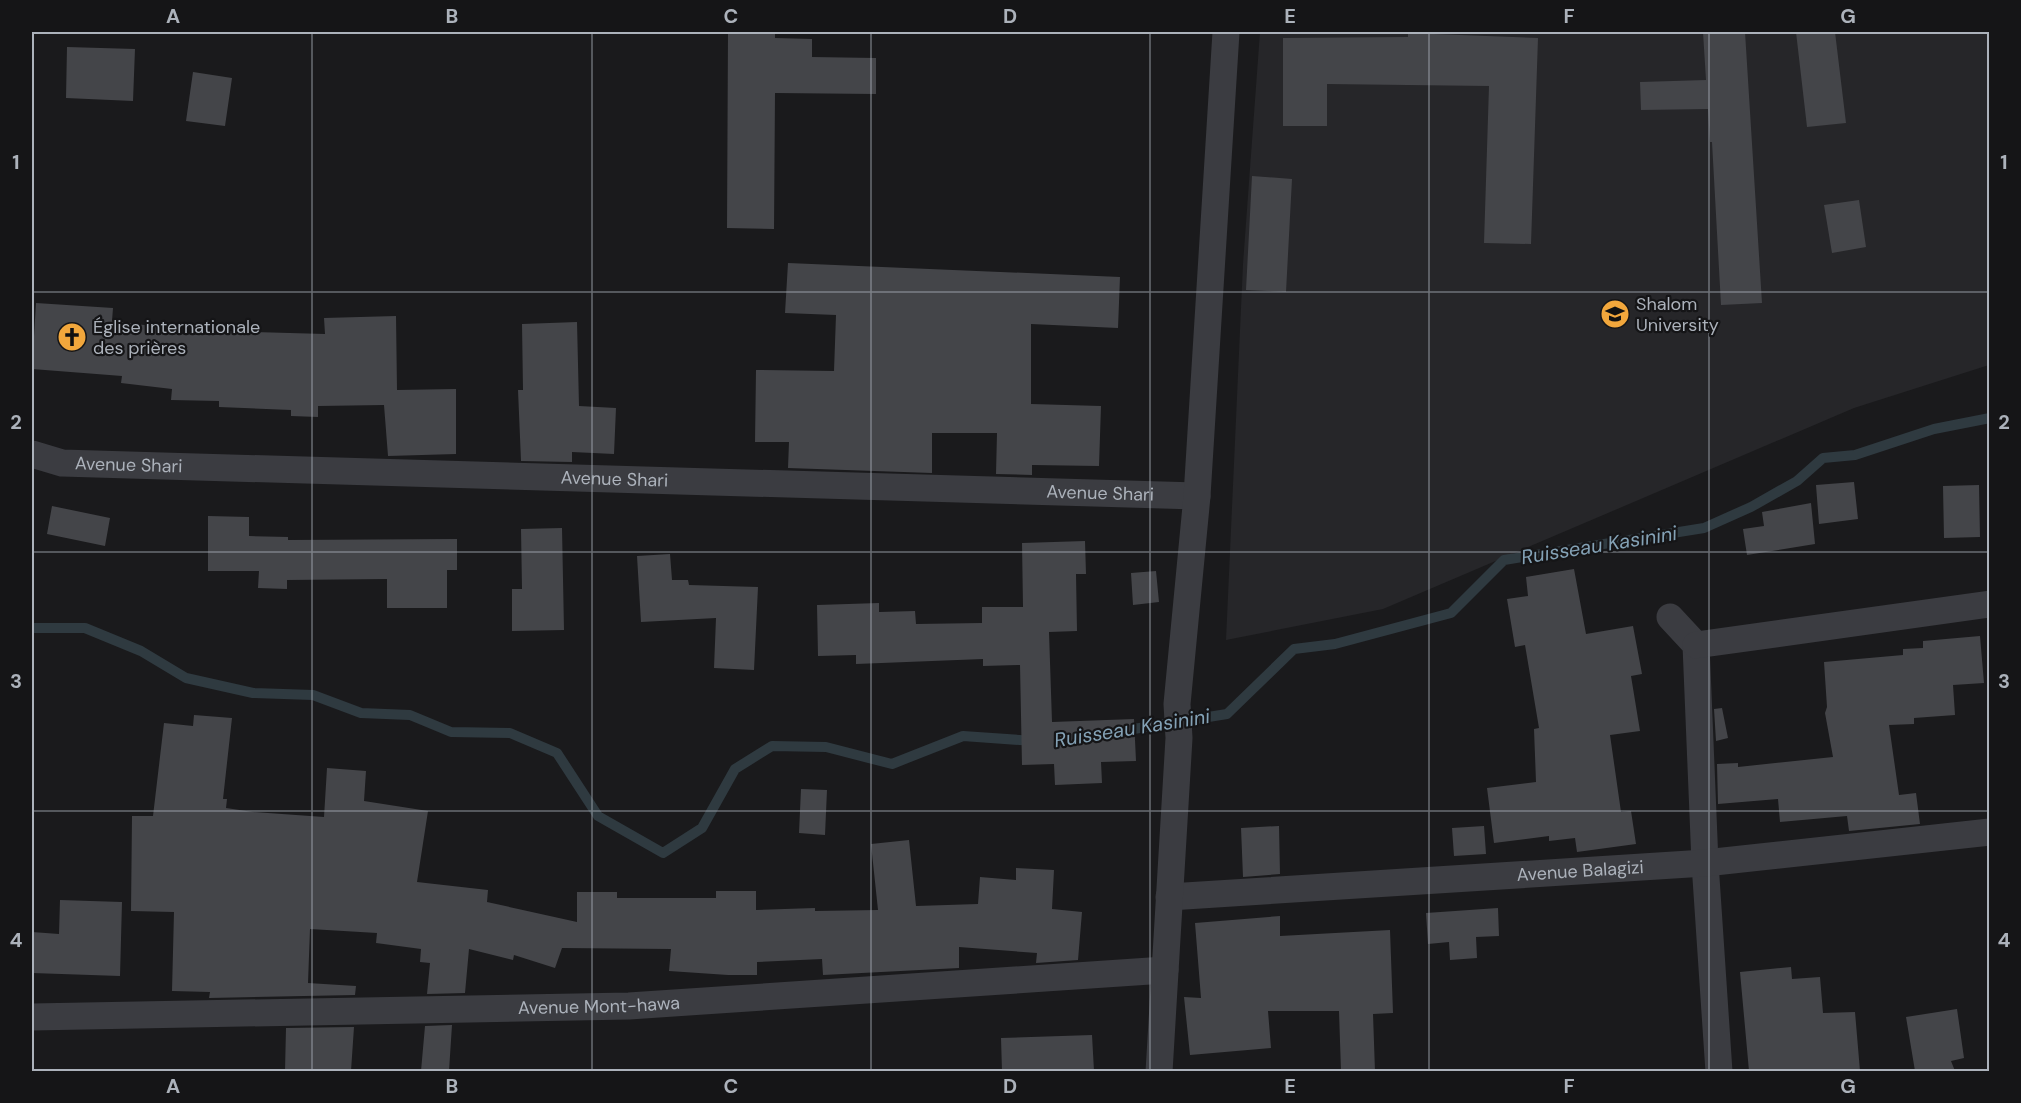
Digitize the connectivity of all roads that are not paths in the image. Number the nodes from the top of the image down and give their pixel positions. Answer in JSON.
{"nodes":[{"id":1,"x":1226,"y":32,"type":"edge"},
{"id":2,"x":32,"y":454,"type":"edge"},
{"id":3,"x":1197,"y":496,"type":"junction"},
{"id":4,"x":1989,"y":604,"type":"edge"},
{"id":5,"x":1670,"y":617,"type":"dead end"},
{"id":6,"x":1696,"y":645,"type":"junction"},
{"id":7,"x":1989,"y":832,"type":"edge"},
{"id":8,"x":1705,"y":863,"type":"junction"},
{"id":9,"x":1169,"y":897,"type":"junction"},
{"id":10,"x":1165,"y":970,"type":"junction"},
{"id":11,"x":32,"y":1017,"type":"edge"},
{"id":12,"x":1159,"y":1071,"type":"edge"},
{"id":13,"x":1719,"y":1071,"type":"edge"}],
"edges":[{"from":1,"to":3,"type":"street"},
{"from":2,"to":3,"type":"street","name":"Avenue Shari"},
{"from":3,"to":9,"type":"street"},
{"from":4,"to":6,"type":"street"},
{"from":5,"to":6,"type":"street"},
{"from":6,"to":8,"type":"street"},
{"from":7,"to":8,"type":"street","name":"Avenue Balagizi"},
{"from":8,"to":9,"type":"street","name":"Avenue Balagizi"},
{"from":8,"to":13,"type":"street"},
{"from":9,"to":10,"type":"street"},
{"from":10,"to":11,"type":"street","name":"Avenue Mont-hawa"},
{"from":10,"to":12,"type":"street"}]}
